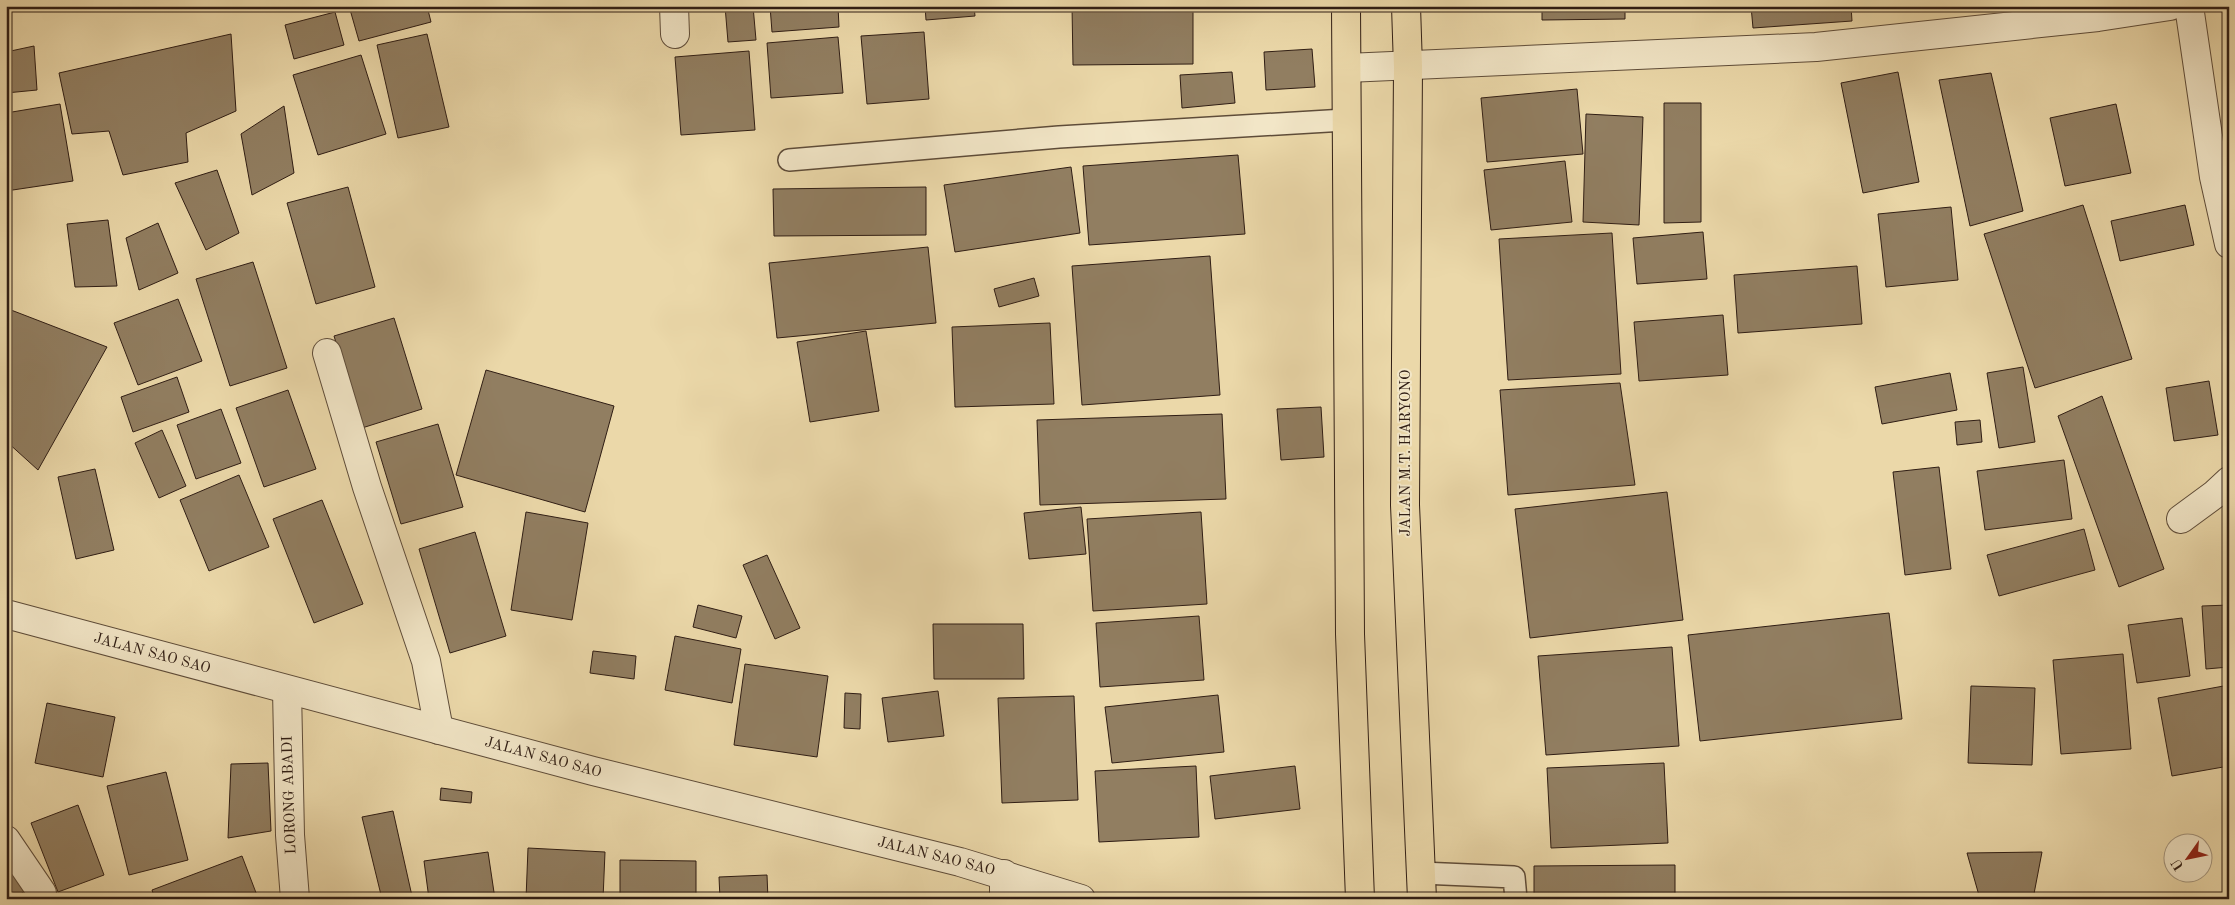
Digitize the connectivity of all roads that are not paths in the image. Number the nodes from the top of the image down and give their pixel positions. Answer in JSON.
{"nodes":[{"id":1,"x":674,"y":6,"type":"edge"},
{"id":2,"x":1346,"y":6,"type":"edge"},
{"id":3,"x":1406,"y":6,"type":"edge"},
{"id":4,"x":2170,"y":6,"type":"edge"},
{"id":5,"x":2189,"y":6,"type":"edge"},
{"id":6,"x":675,"y":34,"type":"dead end"},
{"id":7,"x":1408,"y":67,"type":"junction"},
{"id":8,"x":1346,"y":68,"type":"junction"},
{"id":9,"x":1345,"y":120,"type":"junction"},
{"id":10,"x":789,"y":160,"type":"dead end"},
{"id":11,"x":2229,"y":244,"type":"edge"},
{"id":12,"x":327,"y":353,"type":"dead end"},
{"id":13,"x":2229,"y":481,"type":"edge"},
{"id":14,"x":2181,"y":519,"type":"dead end"},
{"id":15,"x":6,"y":614,"type":"edge"},
{"id":16,"x":287,"y":690,"type":"junction"},
{"id":17,"x":439,"y":730,"type":"junction"},
{"id":18,"x":6,"y":840,"type":"edge"},
{"id":19,"x":1004,"y":886,"type":"edge"},
{"id":20,"x":1422,"y":886,"type":"edge"},
{"id":21,"x":42,"y":899,"type":"edge"},
{"id":22,"x":294,"y":899,"type":"edge"},
{"id":23,"x":1080,"y":899,"type":"edge"},
{"id":24,"x":1360,"y":899,"type":"edge"},
{"id":25,"x":1516,"y":899,"type":"edge"}],
"edges":[{"from":1,"to":6,"type":"street"},
{"from":2,"to":8,"type":"highway"},
{"from":3,"to":7,"type":"highway","name":"JALAN M.T. HARYONO"},
{"from":4,"to":7,"type":"street"},
{"from":5,"to":11,"type":"street"},
{"from":7,"to":8,"type":"street"},
{"from":7,"to":20,"type":"highway","name":"JALAN M.T. HARYONO"},
{"from":8,"to":9,"type":"highway"},
{"from":9,"to":10,"type":"lane"},
{"from":9,"to":24,"type":"highway"},
{"from":12,"to":17,"type":"street"},
{"from":13,"to":14,"type":"street"},
{"from":15,"to":16,"type":"street","name":"JALAN SAO SAO"},
{"from":16,"to":17,"type":"street","name":"JALAN SAO SAO"},
{"from":16,"to":22,"type":"street","name":"LORONG ABADI"},
{"from":17,"to":19,"type":"street","name":"JALAN SAO SAO"},
{"from":18,"to":21,"type":"street"},
{"from":19,"to":23,"type":"street","name":"JALAN SAO SAO"},
{"from":20,"to":25,"type":"lane"}]}
